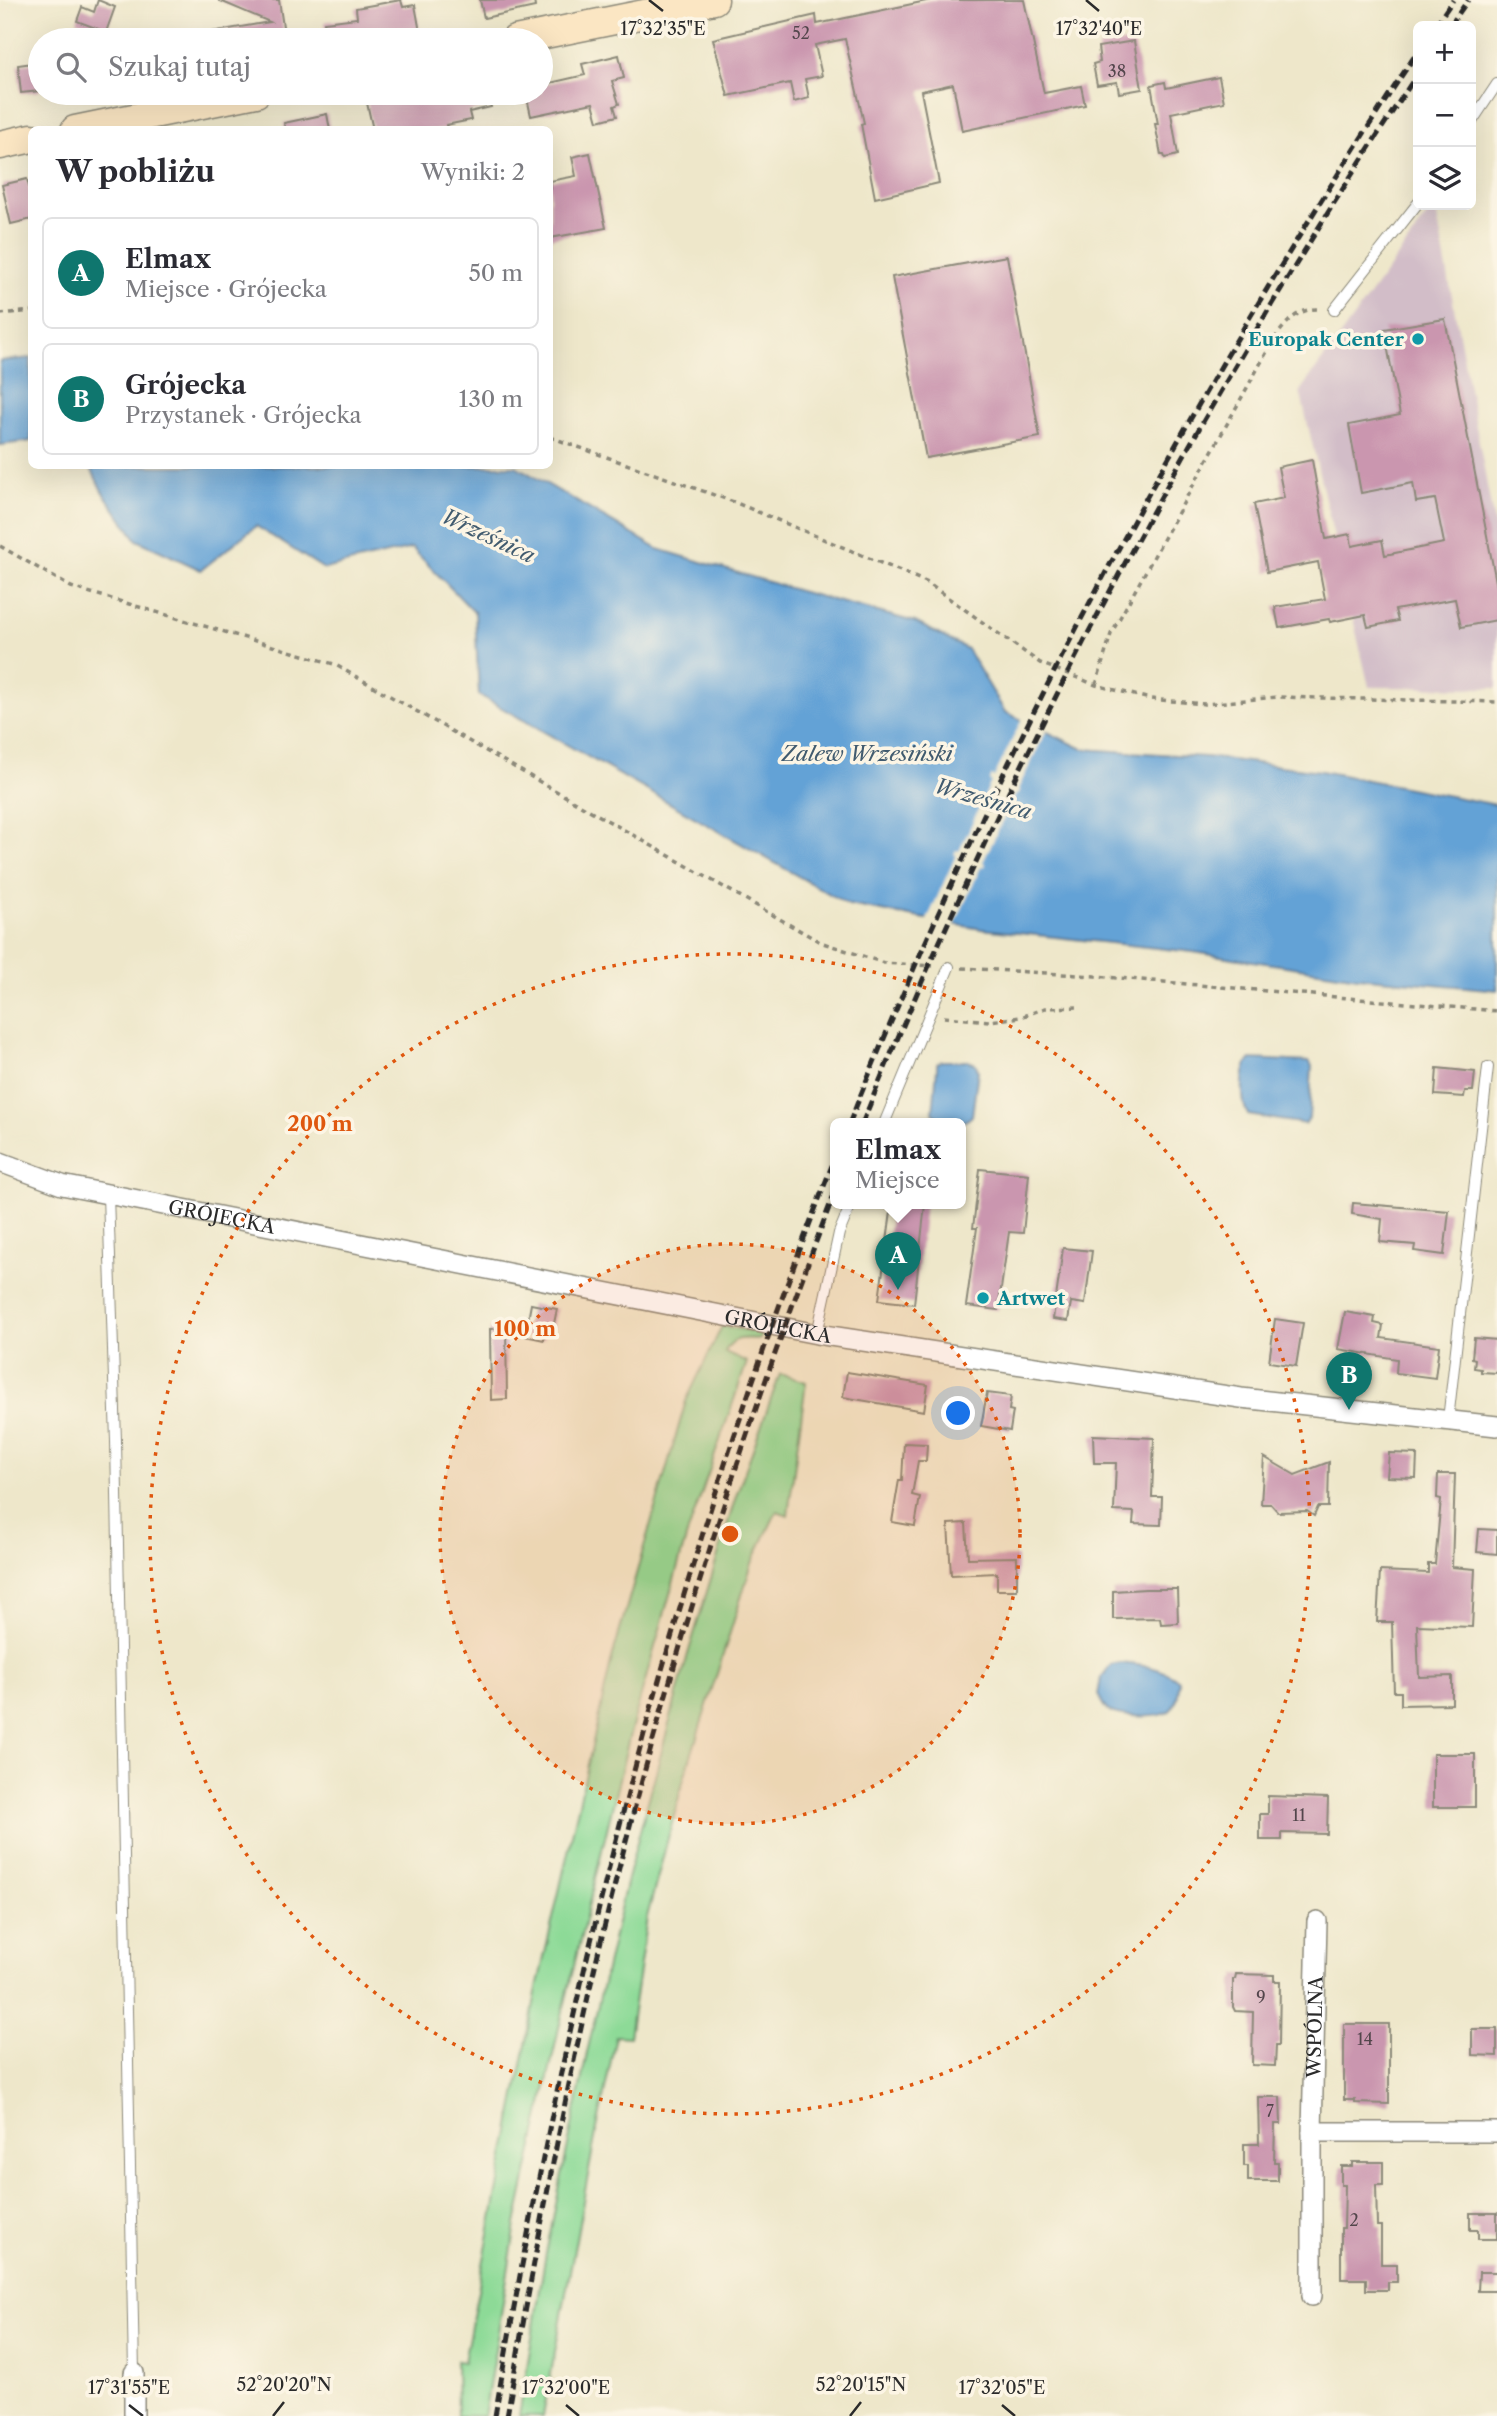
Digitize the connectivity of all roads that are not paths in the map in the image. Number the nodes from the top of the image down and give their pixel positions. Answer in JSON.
{"nodes":[{"id":1,"x":714,"y":0,"type":"edge"},
{"id":2,"x":553,"y":32,"type":"edge"},
{"id":3,"x":1497,"y":84,"type":"edge"},
{"id":4,"x":197,"y":105,"type":"edge"},
{"id":5,"x":1476,"y":116,"type":"edge"},
{"id":6,"x":95,"y":126,"type":"edge"},
{"id":7,"x":28,"y":139,"type":"edge"},
{"id":8,"x":0,"y":145,"type":"edge"},
{"id":9,"x":1413,"y":209,"type":"edge"},
{"id":10,"x":1334,"y":310,"type":"road end"},
{"id":11,"x":949,"y":967,"type":"road end"},
{"id":12,"x":1488,"y":1067,"type":"dead end"},
{"id":13,"x":886,"y":1118,"type":"edge"},
{"id":14,"x":0,"y":1162,"type":"edge"},
{"id":15,"x":108,"y":1195,"type":"junction"},
{"id":16,"x":849,"y":1209,"type":"edge"},
{"id":17,"x":817,"y":1334,"type":"junction"},
{"id":18,"x":1448,"y":1420,"type":"junction"},
{"id":19,"x":1497,"y":1426,"type":"edge"},
{"id":20,"x":1317,"y":1921,"type":"dead end"},
{"id":21,"x":1497,"y":2132,"type":"edge"},
{"id":22,"x":1312,"y":2133,"type":"junction"},
{"id":23,"x":1312,"y":2297,"type":"dead end"},
{"id":24,"x":134,"y":2373,"type":"joint"},
{"id":25,"x":134,"y":2416,"type":"edge"}],
"edges":[{"from":1,"to":2,"type":"street"},
{"from":3,"to":5,"type":"lane"},
{"from":4,"to":6,"type":"street"},
{"from":7,"to":8,"type":"street"},
{"from":9,"to":10,"type":"lane"},
{"from":11,"to":13,"type":"lane"},
{"from":12,"to":18,"type":"lane"},
{"from":14,"to":15,"type":"street","name":"GRÓJECKA"},
{"from":15,"to":17,"type":"street","name":"GRÓJECKA"},
{"from":15,"to":24,"type":"lane"},
{"from":16,"to":17,"type":"lane"},
{"from":17,"to":18,"type":"street","name":"GRÓJECKA"},
{"from":18,"to":19,"type":"street","name":"GRÓJECKA"},
{"from":20,"to":22,"type":"street","name":"WSPÓLNA"},
{"from":21,"to":22,"type":"street"},
{"from":22,"to":23,"type":"street","name":"WSPÓLNA"},
{"from":24,"to":25,"type":"street"}]}
